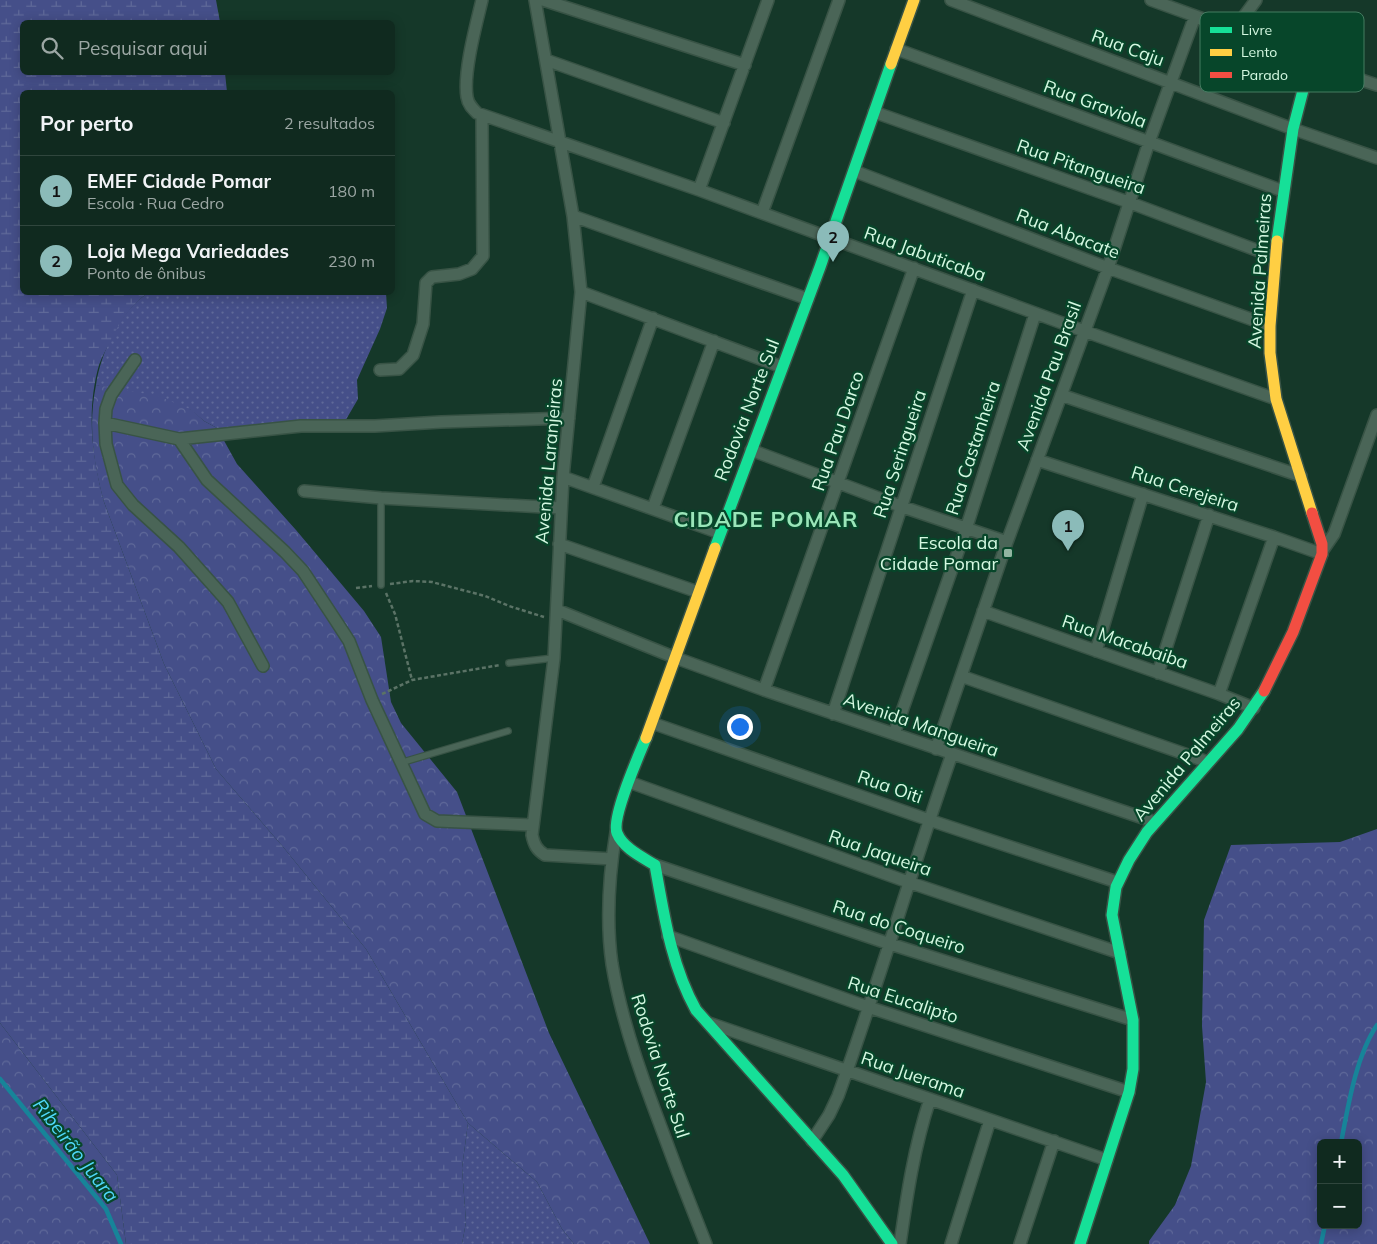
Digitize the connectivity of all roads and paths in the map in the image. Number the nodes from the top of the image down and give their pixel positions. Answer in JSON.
{"nodes":[{"id":1,"x":482,"y":0,"type":"edge"},
{"id":2,"x":535,"y":0,"type":"edge"},
{"id":3,"x":543,"y":0,"type":"edge"},
{"id":4,"x":838,"y":0,"type":"edge"},
{"id":5,"x":914,"y":0,"type":"edge"},
{"id":6,"x":951,"y":0,"type":"edge"},
{"id":7,"x":1151,"y":0,"type":"edge"},
{"id":8,"x":1256,"y":0,"type":"edge"},
{"id":9,"x":764,"y":1,"type":"edge"},
{"id":10,"x":1247,"y":12,"type":"edge"},
{"id":11,"x":1195,"y":16,"type":"junction"},
{"id":12,"x":1200,"y":18,"type":"edge"},
{"id":13,"x":896,"y":49,"type":"junction"},
{"id":14,"x":546,"y":60,"type":"junction"},
{"id":15,"x":745,"y":65,"type":"junction"},
{"id":16,"x":1364,"y":81,"type":"edge"},
{"id":17,"x":1172,"y":83,"type":"junction"},
{"id":18,"x":1377,"y":85,"type":"edge"},
{"id":19,"x":1302,"y":92,"type":"edge"},
{"id":20,"x":874,"y":112,"type":"junction"},
{"id":21,"x":480,"y":114,"type":"junction"},
{"id":22,"x":724,"y":123,"type":"junction"},
{"id":23,"x":1293,"y":128,"type":"junction"},
{"id":24,"x":561,"y":142,"type":"junction"},
{"id":25,"x":1149,"y":142,"type":"junction"},
{"id":26,"x":1377,"y":158,"type":"edge"},
{"id":27,"x":854,"y":171,"type":"junction"},
{"id":28,"x":699,"y":190,"type":"junction"},
{"id":29,"x":1283,"y":191,"type":"junction"},
{"id":30,"x":1128,"y":202,"type":"junction"},
{"id":31,"x":762,"y":213,"type":"junction"},
{"id":32,"x":573,"y":216,"type":"junction"},
{"id":33,"x":831,"y":238,"type":"junction"},
{"id":34,"x":1275,"y":257,"type":"junction"},
{"id":35,"x":914,"y":268,"type":"junction"},
{"id":36,"x":1108,"y":268,"type":"junction"},
{"id":37,"x":973,"y":290,"type":"junction"},
{"id":38,"x":581,"y":292,"type":"junction"},
{"id":39,"x":808,"y":299,"type":"junction"},
{"id":40,"x":1035,"y":314,"type":"junction"},
{"id":41,"x":653,"y":318,"type":"junction"},
{"id":42,"x":1270,"y":326,"type":"junction"},
{"id":43,"x":1084,"y":332,"type":"junction"},
{"id":44,"x":714,"y":341,"type":"junction"},
{"id":45,"x":135,"y":360,"type":"dead end"},
{"id":46,"x":782,"y":367,"type":"junction"},
{"id":47,"x":380,"y":370,"type":"dead end"},
{"id":48,"x":1061,"y":395,"type":"junction"},
{"id":49,"x":1276,"y":399,"type":"junction"},
{"id":50,"x":1377,"y":415,"type":"edge"},
{"id":51,"x":569,"y":418,"type":"junction"},
{"id":52,"x":105,"y":422,"type":"junction"},
{"id":53,"x":179,"y":439,"type":"junction"},
{"id":54,"x":751,"y":450,"type":"junction"},
{"id":55,"x":1037,"y":460,"type":"junction"},
{"id":56,"x":1301,"y":476,"type":"junction"},
{"id":57,"x":563,"y":478,"type":"junction"},
{"id":58,"x":838,"y":483,"type":"junction"},
{"id":59,"x":594,"y":487,"type":"junction"},
{"id":60,"x":304,"y":490,"type":"dead end"},
{"id":61,"x":1143,"y":494,"type":"junction"},
{"id":62,"x":381,"y":498,"type":"junction"},
{"id":63,"x":900,"y":506,"type":"junction"},
{"id":64,"x":561,"y":508,"type":"junction"},
{"id":65,"x":653,"y":508,"type":"junction"},
{"id":66,"x":1209,"y":515,"type":"junction"},
{"id":67,"x":966,"y":529,"type":"junction"},
{"id":68,"x":720,"y":533,"type":"junction"},
{"id":69,"x":1274,"y":537,"type":"junction"},
{"id":70,"x":1006,"y":542,"type":"junction"},
{"id":71,"x":559,"y":544,"type":"junction"},
{"id":72,"x":1322,"y":552,"type":"junction"},
{"id":73,"x":381,"y":585,"type":"junction"},
{"id":74,"x":356,"y":588,"type":"dead end"},
{"id":75,"x":698,"y":592,"type":"junction"},
{"id":76,"x":558,"y":610,"type":"junction"},
{"id":77,"x":983,"y":612,"type":"junction"},
{"id":78,"x":1096,"y":651,"type":"junction"},
{"id":79,"x":554,"y":658,"type":"junction"},
{"id":80,"x":676,"y":658,"type":"junction"},
{"id":81,"x":509,"y":663,"type":"joint"},
{"id":82,"x":263,"y":666,"type":"dead end"},
{"id":83,"x":1158,"y":673,"type":"junction"},
{"id":84,"x":962,"y":676,"type":"junction"},
{"id":85,"x":412,"y":680,"type":"junction"},
{"id":86,"x":764,"y":690,"type":"junction"},
{"id":87,"x":1219,"y":694,"type":"junction"},
{"id":88,"x":372,"y":700,"type":"junction"},
{"id":89,"x":1254,"y":708,"type":"junction"},
{"id":90,"x":832,"y":714,"type":"junction"},
{"id":91,"x":652,"y":723,"type":"junction"},
{"id":92,"x":508,"y":731,"type":"dead end"},
{"id":93,"x":894,"y":734,"type":"junction"},
{"id":94,"x":936,"y":749,"type":"junction"},
{"id":95,"x":952,"y":754,"type":"junction"},
{"id":96,"x":1208,"y":762,"type":"junction"},
{"id":97,"x":400,"y":763,"type":"junction"},
{"id":98,"x":629,"y":782,"type":"junction"},
{"id":99,"x":929,"y":820,"type":"junction"},
{"id":100,"x":1155,"y":822,"type":"junction"},
{"id":101,"x":532,"y":825,"type":"junction"},
{"id":102,"x":616,"y":832,"type":"junction"},
{"id":103,"x":612,"y":860,"type":"junction"},
{"id":104,"x":655,"y":865,"type":"junction"},
{"id":105,"x":908,"y":882,"type":"junction"},
{"id":106,"x":1117,"y":882,"type":"junction"},
{"id":107,"x":668,"y":936,"type":"junction"},
{"id":108,"x":890,"y":944,"type":"junction"},
{"id":109,"x":1120,"y":953,"type":"junction"},
{"id":110,"x":868,"y":1007,"type":"junction"},
{"id":111,"x":1133,"y":1020,"type":"junction"},
{"id":112,"x":706,"y":1022,"type":"junction"},
{"id":113,"x":847,"y":1071,"type":"junction"},
{"id":114,"x":1129,"y":1092,"type":"junction"},
{"id":115,"x":930,"y":1099,"type":"junction"},
{"id":116,"x":990,"y":1120,"type":"junction"},
{"id":117,"x":812,"y":1141,"type":"junction"},
{"id":118,"x":1054,"y":1141,"type":"junction"},
{"id":119,"x":1108,"y":1160,"type":"junction"},
{"id":120,"x":706,"y":1244,"type":"edge"},
{"id":121,"x":892,"y":1244,"type":"edge"},
{"id":122,"x":900,"y":1244,"type":"edge"},
{"id":123,"x":951,"y":1244,"type":"edge"},
{"id":124,"x":1020,"y":1244,"type":"edge"},
{"id":125,"x":1080,"y":1244,"type":"edge"}],
"edges":[{"from":1,"to":21,"type":"street"},
{"from":2,"to":14,"type":"street","name":"Avenida Laranjeiras"},
{"from":3,"to":15,"type":"street"},
{"from":4,"to":31,"type":"street"},
{"from":5,"to":13,"type":"street","name":"Rodovia Norte Sul"},
{"from":6,"to":17,"type":"street","name":"Rua Caju"},
{"from":7,"to":11,"type":"street"},
{"from":8,"to":10,"type":"street"},
{"from":9,"to":15,"type":"street"},
{"from":11,"to":12,"type":"street"},
{"from":11,"to":17,"type":"street","name":"Avenida Pau Brasil"},
{"from":13,"to":20,"type":"street","name":"Rodovia Norte Sul"},
{"from":13,"to":25,"type":"street","name":"Rua Graviola"},
{"from":14,"to":22,"type":"street"},
{"from":14,"to":24,"type":"street","name":"Avenida Laranjeiras"},
{"from":15,"to":22,"type":"street"},
{"from":16,"to":18,"type":"street"},
{"from":17,"to":23,"type":"street","name":"Rua Caju"},
{"from":17,"to":25,"type":"street","name":"Avenida Pau Brasil"},
{"from":19,"to":23,"type":"street","name":"Avenida Palmeiras"},
{"from":20,"to":27,"type":"street","name":"Rodovia Norte Sul"},
{"from":20,"to":30,"type":"street","name":"Rua Pitangueira"},
{"from":21,"to":24,"type":"street","name":"Rua Jabuticaba"},
{"from":21,"to":47,"type":"street"},
{"from":22,"to":28,"type":"street"},
{"from":23,"to":26,"type":"street","name":"Rua Caju"},
{"from":23,"to":29,"type":"street","name":"Avenida Palmeiras"},
{"from":24,"to":28,"type":"street","name":"Rua Jabuticaba"},
{"from":24,"to":32,"type":"street","name":"Avenida Laranjeiras"},
{"from":25,"to":29,"type":"street","name":"Rua Graviola"},
{"from":25,"to":30,"type":"street","name":"Avenida Pau Brasil"},
{"from":27,"to":33,"type":"street","name":"Rodovia Norte Sul"},
{"from":27,"to":36,"type":"street","name":"Rua Abacate"},
{"from":28,"to":31,"type":"street","name":"Rua Jabuticaba"},
{"from":29,"to":34,"type":"street","name":"Avenida Palmeiras"},
{"from":30,"to":34,"type":"street","name":"Rua Pitangueira"},
{"from":30,"to":36,"type":"street","name":"Avenida Pau Brasil"},
{"from":31,"to":33,"type":"street","name":"Rua Jabuticaba"},
{"from":32,"to":38,"type":"street","name":"Avenida Laranjeiras"},
{"from":32,"to":39,"type":"street"},
{"from":33,"to":35,"type":"street","name":"Rua Jabuticaba"},
{"from":33,"to":39,"type":"street","name":"Rodovia Norte Sul"},
{"from":34,"to":42,"type":"street","name":"Avenida Palmeiras"},
{"from":35,"to":37,"type":"street","name":"Rua Jabuticaba"},
{"from":35,"to":58,"type":"street","name":"Rua Pau Darco"},
{"from":36,"to":42,"type":"street","name":"Rua Abacate"},
{"from":36,"to":43,"type":"street","name":"Avenida Pau Brasil"},
{"from":37,"to":40,"type":"street","name":"Rua Jabuticaba"},
{"from":37,"to":63,"type":"street","name":"Rua Seringueira"},
{"from":38,"to":41,"type":"street"},
{"from":38,"to":51,"type":"street","name":"Avenida Laranjeiras"},
{"from":39,"to":46,"type":"street","name":"Rodovia Norte Sul"},
{"from":40,"to":43,"type":"street","name":"Rua Jabuticaba"},
{"from":40,"to":67,"type":"street","name":"Rua Castanheira"},
{"from":41,"to":44,"type":"street"},
{"from":41,"to":59,"type":"street"},
{"from":42,"to":49,"type":"street","name":"Avenida Palmeiras"},
{"from":43,"to":48,"type":"street","name":"Avenida Pau Brasil"},
{"from":43,"to":49,"type":"street","name":"Rua Jabuticaba"},
{"from":44,"to":46,"type":"street"},
{"from":44,"to":65,"type":"street"},
{"from":45,"to":52,"type":"street"},
{"from":46,"to":54,"type":"street","name":"Rodovia Norte Sul"},
{"from":48,"to":55,"type":"street","name":"Avenida Pau Brasil"},
{"from":48,"to":56,"type":"street"},
{"from":49,"to":56,"type":"street","name":"Avenida Palmeiras"},
{"from":50,"to":72,"type":"street"},
{"from":51,"to":53,"type":"street"},
{"from":51,"to":57,"type":"street","name":"Avenida Laranjeiras"},
{"from":52,"to":53,"type":"street"},
{"from":52,"to":82,"type":"street"},
{"from":53,"to":88,"type":"street"},
{"from":54,"to":58,"type":"street"},
{"from":54,"to":68,"type":"street","name":"Rodovia Norte Sul"},
{"from":55,"to":61,"type":"street","name":"Rua Cerejeira"},
{"from":55,"to":70,"type":"street","name":"Avenida Pau Brasil"},
{"from":56,"to":72,"type":"street","name":"Avenida Palmeiras"},
{"from":57,"to":59,"type":"street"},
{"from":57,"to":64,"type":"street","name":"Avenida Laranjeiras"},
{"from":58,"to":63,"type":"street"},
{"from":58,"to":86,"type":"street","name":"Rua Pau Darco"},
{"from":59,"to":65,"type":"street"},
{"from":60,"to":62,"type":"street"},
{"from":61,"to":66,"type":"street","name":"Rua Cerejeira"},
{"from":61,"to":78,"type":"street"},
{"from":62,"to":64,"type":"street"},
{"from":62,"to":73,"type":"lane"},
{"from":63,"to":67,"type":"street"},
{"from":63,"to":90,"type":"street","name":"Rua Seringueira"},
{"from":64,"to":71,"type":"street","name":"Avenida Laranjeiras"},
{"from":65,"to":68,"type":"street"},
{"from":66,"to":69,"type":"street","name":"Rua Cerejeira"},
{"from":66,"to":83,"type":"street"},
{"from":67,"to":70,"type":"street"},
{"from":67,"to":93,"type":"street","name":"Rua Castanheira"},
{"from":68,"to":75,"type":"street","name":"Rodovia Norte Sul"},
{"from":69,"to":72,"type":"street","name":"Rua Cerejeira"},
{"from":69,"to":87,"type":"street"},
{"from":70,"to":77,"type":"street","name":"Avenida Pau Brasil"},
{"from":71,"to":75,"type":"street"},
{"from":71,"to":76,"type":"street","name":"Avenida Laranjeiras"},
{"from":72,"to":89,"type":"street","name":"Avenida Palmeiras"},
{"from":73,"to":74,"type":"path"},
{"from":73,"to":76,"type":"path"},
{"from":73,"to":85,"type":"path"},
{"from":75,"to":80,"type":"street","name":"Rodovia Norte Sul"},
{"from":76,"to":79,"type":"street","name":"Avenida Laranjeiras"},
{"from":76,"to":80,"type":"street","name":"Avenida Mangueira"},
{"from":77,"to":78,"type":"street","name":"Rua Macabaiba"},
{"from":77,"to":84,"type":"street","name":"Avenida Pau Brasil"},
{"from":78,"to":83,"type":"street","name":"Rua Macabaiba"},
{"from":79,"to":81,"type":"lane"},
{"from":79,"to":101,"type":"street","name":"Avenida Laranjeiras"},
{"from":80,"to":86,"type":"street","name":"Avenida Mangueira"},
{"from":80,"to":91,"type":"street","name":"Rodovia Norte Sul"},
{"from":81,"to":85,"type":"path"},
{"from":83,"to":87,"type":"street","name":"Rua Macabaiba"},
{"from":84,"to":94,"type":"street","name":"Avenida Pau Brasil"},
{"from":84,"to":96,"type":"street"},
{"from":85,"to":88,"type":"path"},
{"from":86,"to":90,"type":"street","name":"Avenida Mangueira"},
{"from":87,"to":89,"type":"street","name":"Rua Macabaiba"},
{"from":88,"to":97,"type":"street"},
{"from":89,"to":96,"type":"street","name":"Avenida Palmeiras"},
{"from":90,"to":93,"type":"street","name":"Avenida Mangueira"},
{"from":91,"to":98,"type":"street","name":"Rodovia Norte Sul"},
{"from":91,"to":99,"type":"street","name":"Rua Oiti"},
{"from":92,"to":97,"type":"lane"},
{"from":93,"to":94,"type":"street","name":"Avenida Mangueira"},
{"from":94,"to":95,"type":"street","name":"Avenida Mangueira"},
{"from":95,"to":99,"type":"street"},
{"from":95,"to":100,"type":"street","name":"Avenida Mangueira"},
{"from":96,"to":100,"type":"street","name":"Avenida Palmeiras"},
{"from":97,"to":101,"type":"street"},
{"from":98,"to":102,"type":"street","name":"Rodovia Norte Sul"},
{"from":98,"to":105,"type":"street","name":"Rua Jaqueira"},
{"from":99,"to":105,"type":"street"},
{"from":99,"to":106,"type":"street","name":"Rua Oiti"},
{"from":100,"to":106,"type":"street","name":"Avenida Palmeiras"},
{"from":101,"to":103,"type":"street","name":"Avenida Laranjeiras"},
{"from":102,"to":103,"type":"street","name":"Rodovia Norte Sul"},
{"from":102,"to":104,"type":"street"},
{"from":103,"to":120,"type":"street","name":"Rodovia Norte Sul"},
{"from":104,"to":107,"type":"street"},
{"from":104,"to":108,"type":"street","name":"Rua do Coqueiro"},
{"from":105,"to":108,"type":"street"},
{"from":105,"to":109,"type":"street","name":"Rua Jaqueira"},
{"from":106,"to":109,"type":"street","name":"Avenida Palmeiras"},
{"from":107,"to":110,"type":"street","name":"Rua Eucalipto"},
{"from":107,"to":112,"type":"street"},
{"from":108,"to":110,"type":"street"},
{"from":108,"to":111,"type":"street","name":"Rua do Coqueiro"},
{"from":109,"to":111,"type":"street","name":"Avenida Palmeiras"},
{"from":110,"to":113,"type":"street"},
{"from":110,"to":114,"type":"street","name":"Rua Eucalipto"},
{"from":111,"to":114,"type":"street","name":"Avenida Palmeiras"},
{"from":112,"to":113,"type":"street","name":"Rua Juerama"},
{"from":112,"to":117,"type":"street"},
{"from":113,"to":115,"type":"street","name":"Rua Juerama"},
{"from":113,"to":117,"type":"street"},
{"from":114,"to":119,"type":"street","name":"Avenida Palmeiras"},
{"from":115,"to":116,"type":"street","name":"Rua Juerama"},
{"from":115,"to":122,"type":"street"},
{"from":116,"to":118,"type":"street","name":"Rua Juerama"},
{"from":116,"to":123,"type":"street"},
{"from":117,"to":121,"type":"street"},
{"from":118,"to":119,"type":"street","name":"Rua Juerama"},
{"from":118,"to":124,"type":"street"},
{"from":119,"to":125,"type":"street","name":"Avenida Palmeiras"}]}
